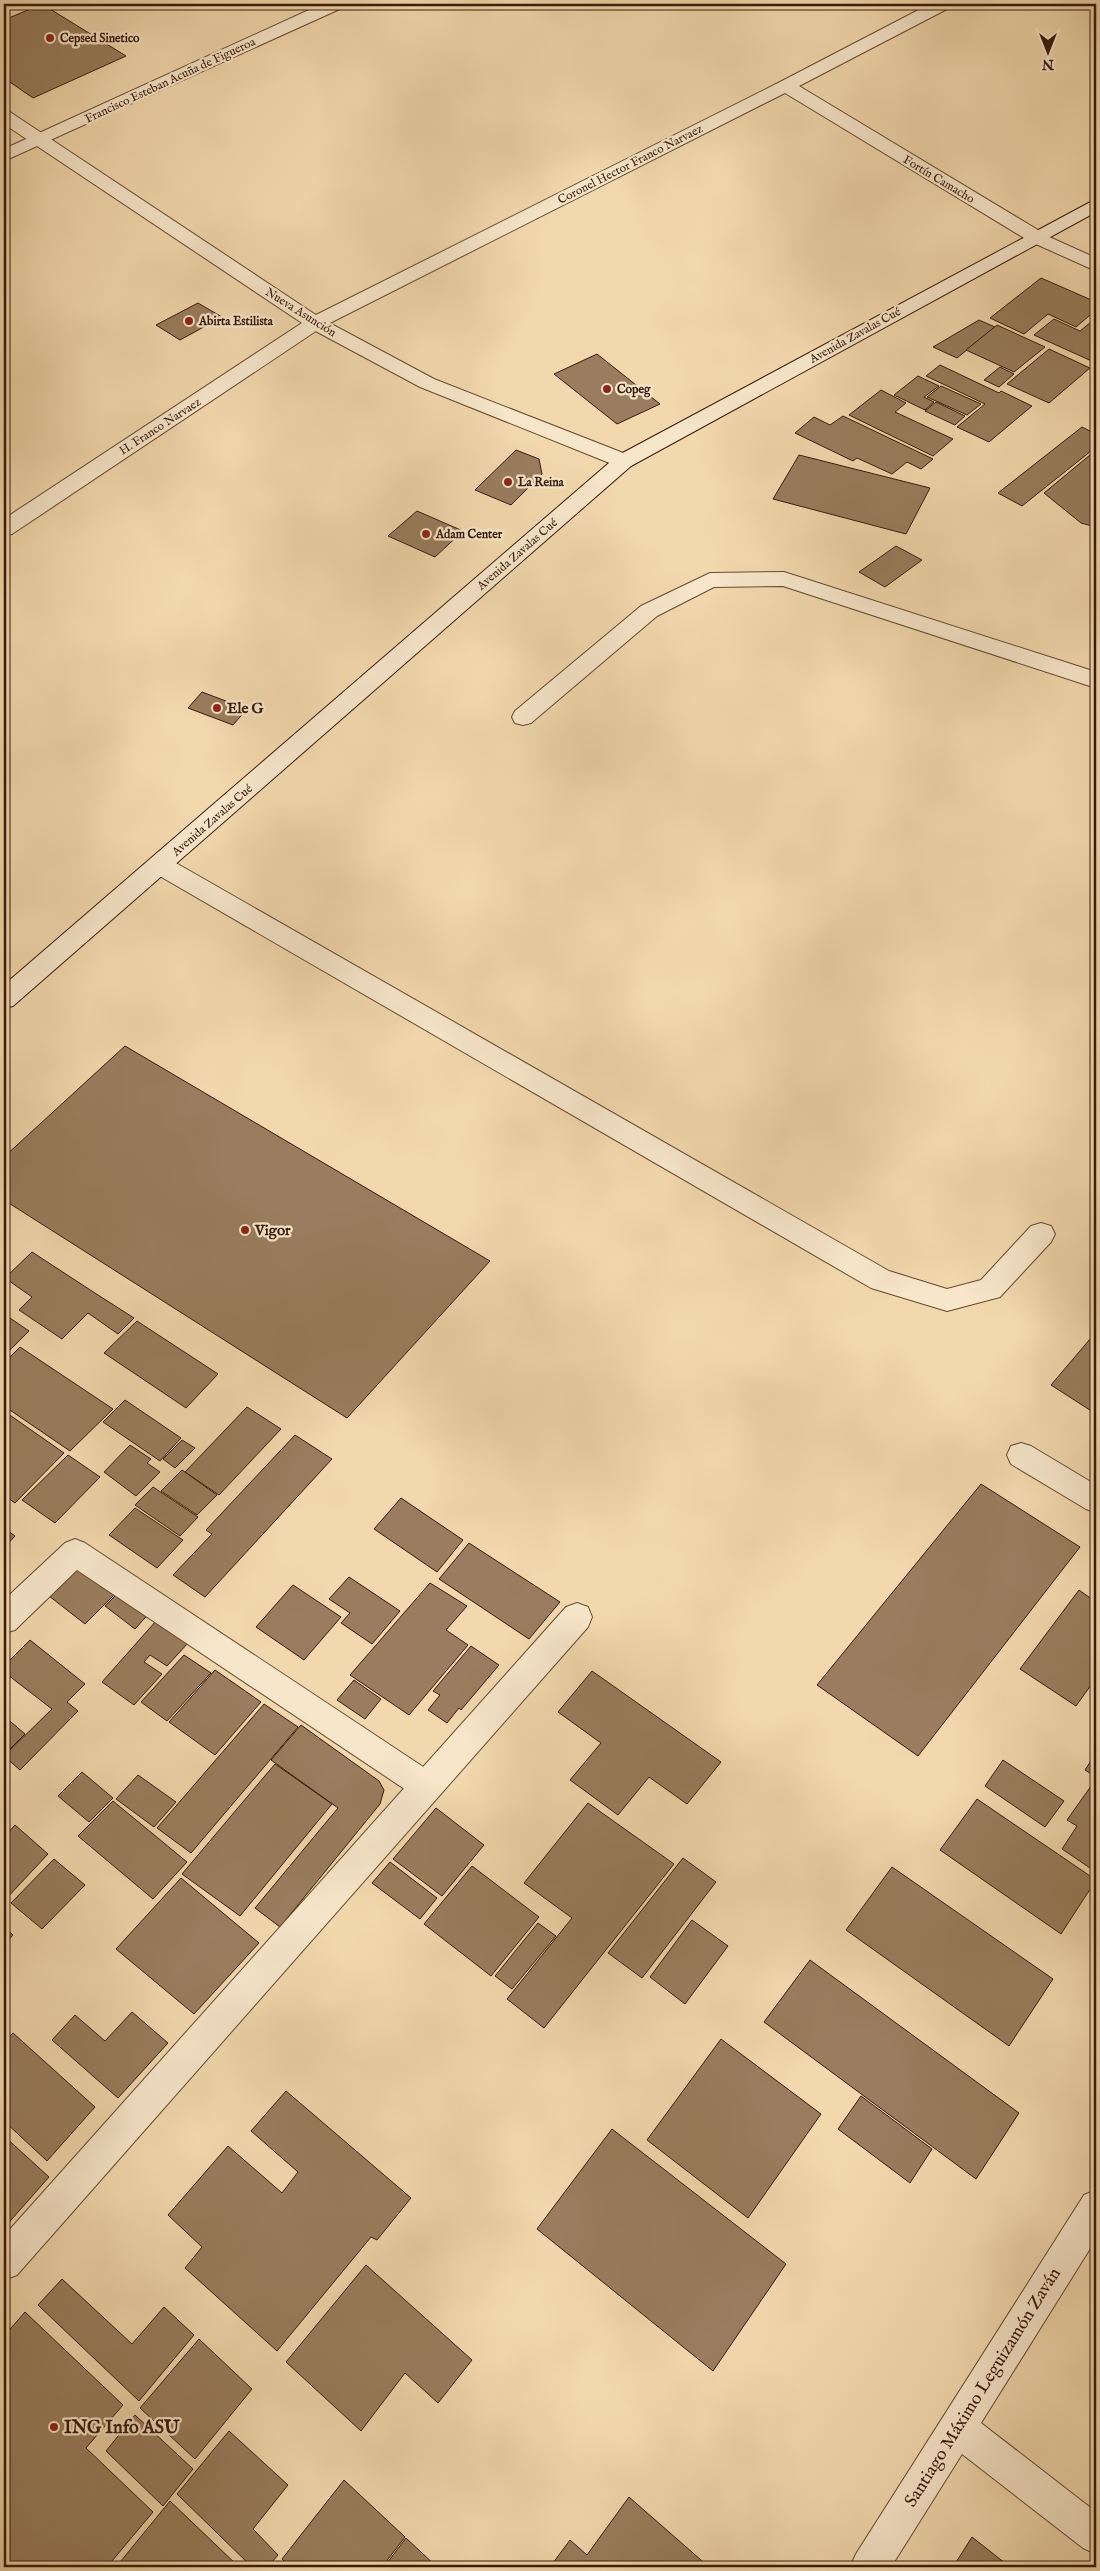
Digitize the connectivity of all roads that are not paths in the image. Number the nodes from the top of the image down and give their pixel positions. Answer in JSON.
{"nodes":[{"id":1,"x":336,"y":4,"type":"edge"},
{"id":2,"x":943,"y":4,"type":"edge"},
{"id":3,"x":786,"y":86,"type":"junction"},
{"id":4,"x":4,"y":116,"type":"edge"},
{"id":5,"x":40,"y":139,"type":"junction"},
{"id":6,"x":4,"y":156,"type":"edge"},
{"id":7,"x":1096,"y":205,"type":"edge"},
{"id":8,"x":1036,"y":237,"type":"junction"},
{"id":9,"x":1096,"y":264,"type":"edge"},
{"id":10,"x":315,"y":323,"type":"junction"},
{"id":11,"x":624,"y":461,"type":"junction"},
{"id":12,"x":4,"y":529,"type":"edge"},
{"id":13,"x":1096,"y":680,"type":"edge"},
{"id":14,"x":523,"y":718,"type":"dead end"},
{"id":15,"x":160,"y":865,"type":"junction"},
{"id":16,"x":4,"y":998,"type":"edge"},
{"id":17,"x":1041,"y":1234,"type":"dead end"},
{"id":18,"x":1021,"y":1455,"type":"dead end"},
{"id":19,"x":1096,"y":1500,"type":"edge"},
{"id":20,"x":577,"y":1617,"type":"dead end"},
{"id":21,"x":4,"y":1620,"type":"edge"},
{"id":22,"x":426,"y":1786,"type":"junction"},
{"id":23,"x":1096,"y":2207,"type":"edge"},
{"id":24,"x":4,"y":2262,"type":"edge"},
{"id":25,"x":957,"y":2426,"type":"junction"},
{"id":26,"x":1096,"y":2536,"type":"edge"},
{"id":27,"x":869,"y":2567,"type":"edge"}],
"edges":[{"from":1,"to":5,"type":"street","name":"Francisco Esteban Acuña de Figueroa"},
{"from":2,"to":3,"type":"street","name":"Coronel Hector Franco Narvaez"},
{"from":3,"to":8,"type":"street","name":"Fortín Camacho"},
{"from":3,"to":10,"type":"street","name":"Coronel Hector Franco Narvaez"},
{"from":4,"to":5,"type":"street","name":"Nueva Asunción"},
{"from":5,"to":6,"type":"street","name":"Francisco Esteban Acuña de Figueroa"},
{"from":5,"to":10,"type":"street","name":"Nueva Asunción"},
{"from":7,"to":8,"type":"street","name":"Avenida Zavalas Cué"},
{"from":8,"to":9,"type":"street","name":"Fortín Camacho"},
{"from":8,"to":11,"type":"street","name":"Avenida Zavalas Cué"},
{"from":10,"to":11,"type":"street","name":"Nueva Asunción"},
{"from":10,"to":12,"type":"street","name":"H. Franco Narvaez"},
{"from":11,"to":15,"type":"street","name":"Avenida Zavalas Cué"},
{"from":13,"to":14,"type":"street"},
{"from":15,"to":16,"type":"street","name":"Avenida Zavalas Cué"},
{"from":15,"to":17,"type":"street"},
{"from":18,"to":19,"type":"street"},
{"from":20,"to":22,"type":"street"},
{"from":21,"to":22,"type":"street"},
{"from":22,"to":24,"type":"street"},
{"from":23,"to":25,"type":"street","name":"Santiago Máximo Leguizamón Zaván"},
{"from":25,"to":26,"type":"street"},
{"from":25,"to":27,"type":"street","name":"Santiago Máximo Leguizamón Zaván"}]}
